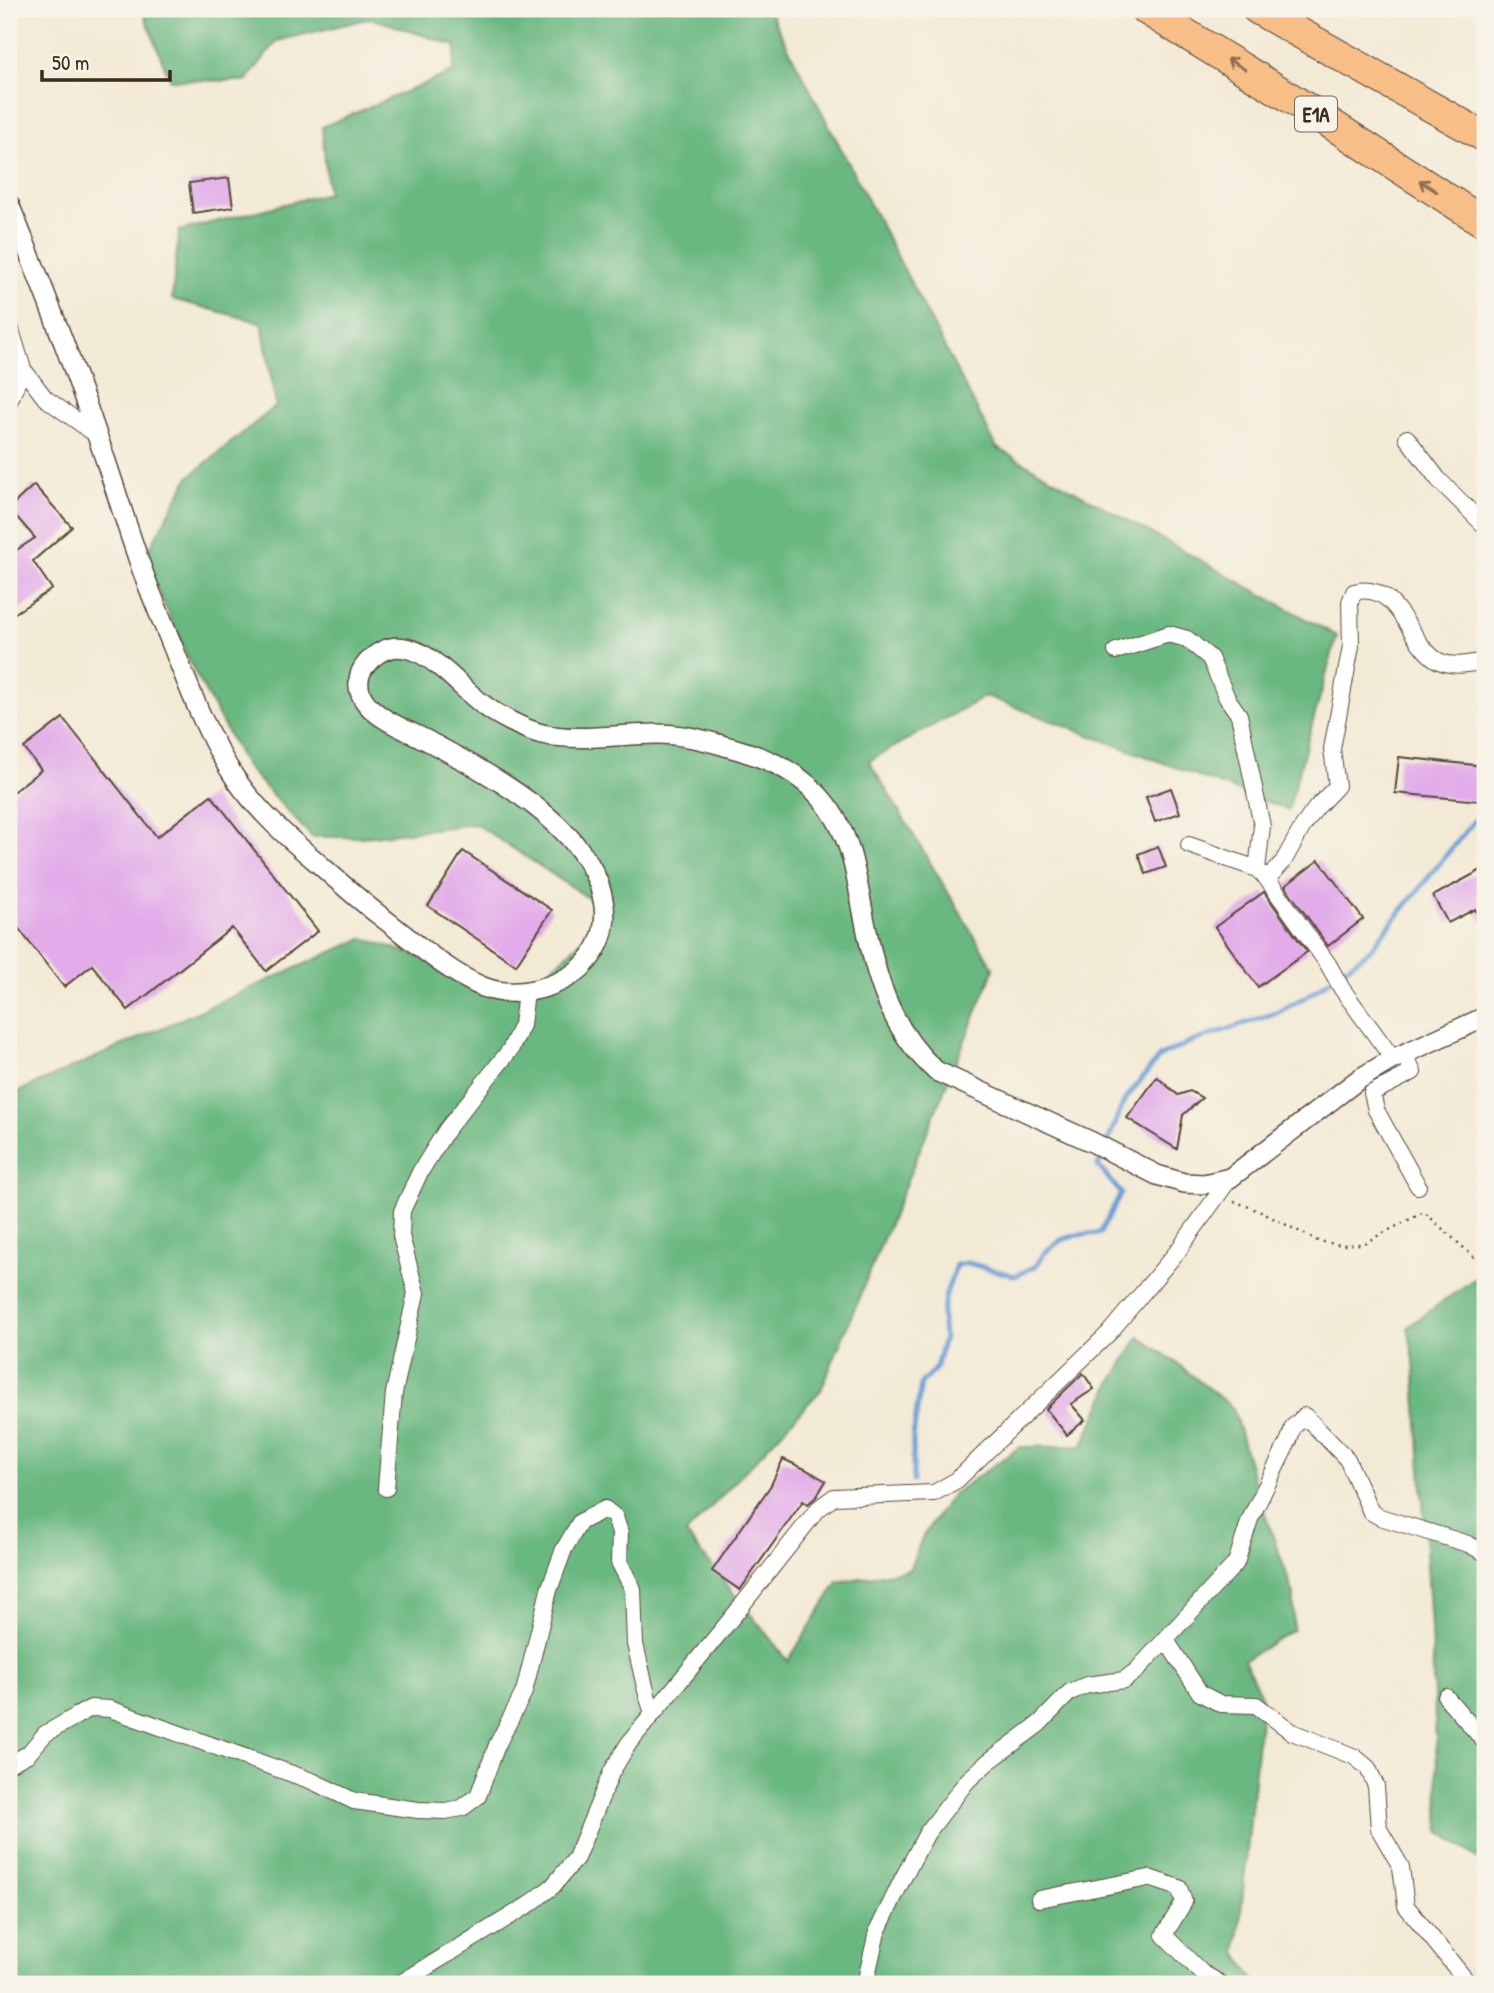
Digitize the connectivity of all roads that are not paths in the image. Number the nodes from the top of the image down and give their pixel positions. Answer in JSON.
{"nodes":[{"id":1,"x":1145,"y":9,"type":"edge"},
{"id":2,"x":1257,"y":9,"type":"edge"},
{"id":3,"x":1274,"y":9,"type":"edge"},
{"id":4,"x":1412,"y":95,"type":"junction"},
{"id":5,"x":1485,"y":137,"type":"edge"},
{"id":6,"x":9,"y":204,"type":"edge"},
{"id":7,"x":1485,"y":223,"type":"edge"},
{"id":8,"x":9,"y":324,"type":"edge"},
{"id":9,"x":23,"y":369,"type":"junction"},
{"id":10,"x":9,"y":402,"type":"edge"},
{"id":11,"x":98,"y":436,"type":"junction"},
{"id":12,"x":1407,"y":438,"type":"dead end"},
{"id":13,"x":1485,"y":525,"type":"edge"},
{"id":14,"x":1116,"y":651,"type":"dead end"},
{"id":15,"x":1485,"y":661,"type":"edge"},
{"id":16,"x":1189,"y":845,"type":"dead end"},
{"id":17,"x":1262,"y":874,"type":"junction"},
{"id":18,"x":526,"y":992,"type":"junction"},
{"id":19,"x":1485,"y":1017,"type":"edge"},
{"id":20,"x":1399,"y":1056,"type":"junction"},
{"id":21,"x":1230,"y":1178,"type":"junction"},
{"id":22,"x":1418,"y":1186,"type":"dead end"},
{"id":23,"x":386,"y":1488,"type":"dead end"},
{"id":24,"x":1485,"y":1553,"type":"edge"},
{"id":25,"x":1166,"y":1640,"type":"junction"},
{"id":26,"x":1446,"y":1697,"type":"dead end"},
{"id":27,"x":653,"y":1713,"type":"junction"},
{"id":28,"x":1485,"y":1742,"type":"edge"},
{"id":29,"x":9,"y":1765,"type":"edge"},
{"id":30,"x":1039,"y":1899,"type":"dead end"},
{"id":31,"x":399,"y":1984,"type":"edge"},
{"id":32,"x":865,"y":1984,"type":"edge"},
{"id":33,"x":1221,"y":1984,"type":"edge"},
{"id":34,"x":1469,"y":1984,"type":"edge"}],
"edges":[{"from":7,"to":1,"type":"highway","number":"E1A","one_way":true},
{"from":2,"to":4,"type":"highway"},
{"from":3,"to":4,"type":"highway"},
{"from":4,"to":5,"type":"highway"},
{"from":6,"to":11,"type":"street"},
{"from":8,"to":9,"type":"street"},
{"from":9,"to":10,"type":"street"},
{"from":9,"to":11,"type":"street"},
{"from":11,"to":18,"type":"street"},
{"from":12,"to":13,"type":"street"},
{"from":14,"to":17,"type":"street"},
{"from":15,"to":17,"type":"street"},
{"from":16,"to":17,"type":"street"},
{"from":17,"to":20,"type":"street"},
{"from":18,"to":21,"type":"street"},
{"from":18,"to":23,"type":"street"},
{"from":19,"to":20,"type":"street"},
{"from":20,"to":21,"type":"street"},
{"from":20,"to":22,"type":"street"},
{"from":21,"to":27,"type":"street"},
{"from":24,"to":25,"type":"street"},
{"from":25,"to":32,"type":"street"},
{"from":25,"to":34,"type":"street"},
{"from":26,"to":28,"type":"street"},
{"from":27,"to":29,"type":"street"},
{"from":27,"to":31,"type":"street"},
{"from":30,"to":33,"type":"street"}]}
